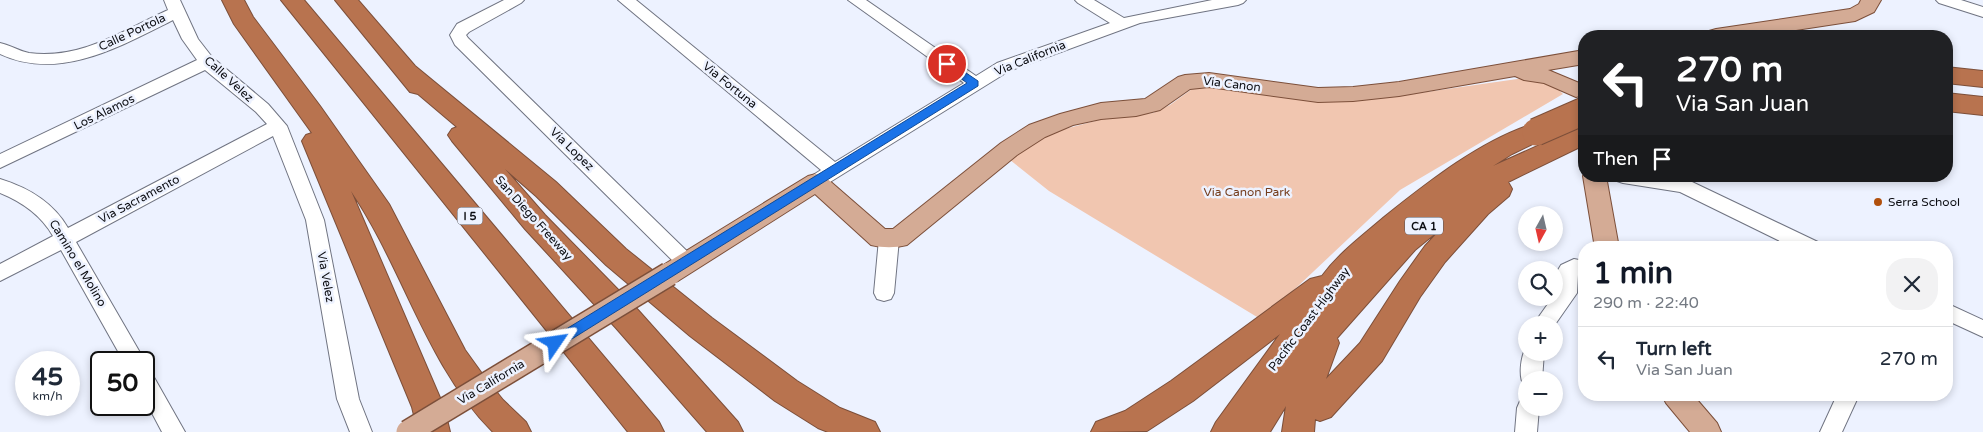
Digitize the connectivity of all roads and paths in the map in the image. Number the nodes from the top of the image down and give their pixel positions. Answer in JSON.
{"nodes":[{"id":1,"x":233,"y":0,"type":"edge"},
{"id":2,"x":292,"y":0,"type":"edge"},
{"id":3,"x":346,"y":0,"type":"edge"},
{"id":4,"x":516,"y":0,"type":"edge"},
{"id":5,"x":626,"y":0,"type":"edge"},
{"id":6,"x":856,"y":0,"type":"edge"},
{"id":7,"x":1083,"y":0,"type":"edge"},
{"id":8,"x":1238,"y":0,"type":"edge"},
{"id":9,"x":1871,"y":0,"type":"edge"},
{"id":10,"x":1944,"y":0,"type":"edge"},
{"id":11,"x":175,"y":6,"type":"edge"},
{"id":12,"x":1983,"y":12,"type":"edge"},
{"id":13,"x":1121,"y":23,"type":"junction"},
{"id":14,"x":1755,"y":30,"type":"edge"},
{"id":15,"x":458,"y":35,"type":"joint"},
{"id":16,"x":0,"y":48,"type":"edge"},
{"id":17,"x":1576,"y":58,"type":"edge"},
{"id":18,"x":207,"y":62,"type":"junction"},
{"id":19,"x":1953,"y":71,"type":"edge"},
{"id":20,"x":408,"y":72,"type":"junction"},
{"id":21,"x":1507,"y":72,"type":"junction"},
{"id":22,"x":1983,"y":73,"type":"edge"},
{"id":23,"x":1578,"y":76,"type":"edge"},
{"id":24,"x":1953,"y":76,"type":"edge"},
{"id":25,"x":1983,"y":79,"type":"edge"},
{"id":26,"x":975,"y":83,"type":"junction"},
{"id":27,"x":1953,"y":90,"type":"edge"},
{"id":28,"x":1578,"y":93,"type":"edge"},
{"id":29,"x":1983,"y":93,"type":"edge"},
{"id":30,"x":1578,"y":96,"type":"edge"},
{"id":31,"x":303,"y":102,"type":"junction"},
{"id":32,"x":1953,"y":103,"type":"edge"},
{"id":33,"x":1983,"y":106,"type":"edge"},
{"id":34,"x":278,"y":126,"type":"junction"},
{"id":35,"x":1578,"y":135,"type":"edge"},
{"id":36,"x":1538,"y":144,"type":"junction"},
{"id":37,"x":0,"y":162,"type":"edge"},
{"id":38,"x":825,"y":177,"type":"junction"},
{"id":39,"x":1595,"y":182,"type":"edge"},
{"id":40,"x":1660,"y":182,"type":"edge"},
{"id":41,"x":0,"y":186,"type":"edge"},
{"id":42,"x":65,"y":238,"type":"junction"},
{"id":43,"x":889,"y":239,"type":"junction"},
{"id":44,"x":1606,"y":241,"type":"edge"},
{"id":45,"x":1798,"y":241,"type":"edge"},
{"id":46,"x":678,"y":268,"type":"junction"},
{"id":47,"x":1578,"y":268,"type":"edge"},
{"id":48,"x":1341,"y":272,"type":"junction"},
{"id":49,"x":0,"y":273,"type":"edge"},
{"id":50,"x":884,"y":293,"type":"dead end"},
{"id":51,"x":1953,"y":314,"type":"edge"},
{"id":52,"x":1550,"y":316,"type":"edge"},
{"id":53,"x":1330,"y":325,"type":"junction"},
{"id":54,"x":1983,"y":329,"type":"edge"},
{"id":55,"x":129,"y":351,"type":"edge"},
{"id":56,"x":155,"y":398,"type":"edge"},
{"id":57,"x":1681,"y":401,"type":"edge"},
{"id":58,"x":1845,"y":401,"type":"edge"},
{"id":59,"x":1320,"y":407,"type":"dead end"},
{"id":60,"x":1527,"y":416,"type":"edge"},
{"id":61,"x":174,"y":432,"type":"edge"},
{"id":62,"x":361,"y":432,"type":"edge"},
{"id":63,"x":408,"y":432,"type":"edge"},
{"id":64,"x":434,"y":432,"type":"edge"},
{"id":65,"x":515,"y":432,"type":"edge"},
{"id":66,"x":648,"y":432,"type":"edge"},
{"id":67,"x":727,"y":432,"type":"edge"},
{"id":68,"x":864,"y":432,"type":"edge"},
{"id":69,"x":1107,"y":432,"type":"edge"},
{"id":70,"x":1227,"y":432,"type":"edge"},
{"id":71,"x":1252,"y":432,"type":"edge"},
{"id":72,"x":1298,"y":432,"type":"edge"},
{"id":73,"x":1526,"y":432,"type":"edge"},
{"id":74,"x":1707,"y":432,"type":"edge"},
{"id":75,"x":1831,"y":432,"type":"edge"}],
"edges":[{"from":1,"to":31,"type":"highway"},
{"from":2,"to":66,"type":"highway","number":"I 5"},
{"from":3,"to":20,"type":"highway","name":"San Diego Freeway"},
{"from":4,"to":15,"type":"street"},
{"from":5,"to":38,"type":"street","name":"Via Fortuna"},
{"from":6,"to":26,"type":"street"},
{"from":7,"to":13,"type":"street"},
{"from":8,"to":13,"type":"street","name":"Via California"},
{"from":9,"to":14,"type":"main road"},
{"from":10,"to":12,"type":"street"},
{"from":11,"to":16,"type":"street","name":"Calle Portola"},
{"from":11,"to":18,"type":"street","name":"Calle Velez"},
{"from":13,"to":26,"type":"street","name":"Via California"},
{"from":15,"to":46,"type":"street","name":"Via Lopez"},
{"from":17,"to":21,"type":"main road","name":"Via Canon"},
{"from":17,"to":23,"type":"main road"},
{"from":18,"to":34,"type":"street","name":"Calle Velez"},
{"from":18,"to":37,"type":"street","name":"Los Alamos"},
{"from":19,"to":22,"type":"highway"},
{"from":20,"to":67,"type":"highway","name":"San Diego Freeway"},
{"from":20,"to":68,"type":"highway"},
{"from":21,"to":28,"type":"main road"},
{"from":21,"to":43,"type":"main road","name":"Via Canon"},
{"from":24,"to":25,"type":"highway"},
{"from":26,"to":38,"type":"street","name":"Via California"},
{"from":27,"to":29,"type":"highway"},
{"from":30,"to":36,"type":"highway","name":"Pacific Coast Highway","number":"CA 1","bridge":true},
{"from":31,"to":64,"type":"highway"},
{"from":31,"to":65,"type":"highway"},
{"from":32,"to":33,"type":"highway"},
{"from":34,"to":42,"type":"street","name":"Via Sacramento"},
{"from":34,"to":62,"type":"street","name":"Via Velez"},
{"from":35,"to":36,"type":"highway","name":"Pacific Coast Highway","number":"CA 1"},
{"from":36,"to":48,"type":"highway","name":"Pacific Coast Highway","number":"CA 1"},
{"from":36,"to":53,"type":"highway","name":"Pacific Coast Highway","number":"CA 1"},
{"from":36,"to":59,"type":"highway"},
{"from":38,"to":43,"type":"main road","name":"Via Fortuna"},
{"from":38,"to":46,"type":"main road","name":"Via California"},
{"from":39,"to":44,"type":"main road"},
{"from":40,"to":45,"type":"street"},
{"from":41,"to":42,"type":"street","name":"Camino el Molino"},
{"from":42,"to":49,"type":"street","name":"Via Sacramento"},
{"from":42,"to":55,"type":"street","name":"Camino el Molino"},
{"from":43,"to":50,"type":"street"},
{"from":46,"to":63,"type":"main road","name":"Via California","bridge":true},
{"from":47,"to":52,"type":"street"},
{"from":48,"to":69,"type":"highway"},
{"from":48,"to":70,"type":"highway","name":"Pacific Coast Highway","number":"CA 1"},
{"from":51,"to":54,"type":"street"},
{"from":53,"to":71,"type":"highway","name":"Pacific Coast Highway","number":"CA 1"},
{"from":53,"to":72,"type":"highway"},
{"from":56,"to":61,"type":"street"},
{"from":57,"to":74,"type":"main road"},
{"from":58,"to":75,"type":"street"},
{"from":60,"to":73,"type":"street"}]}
